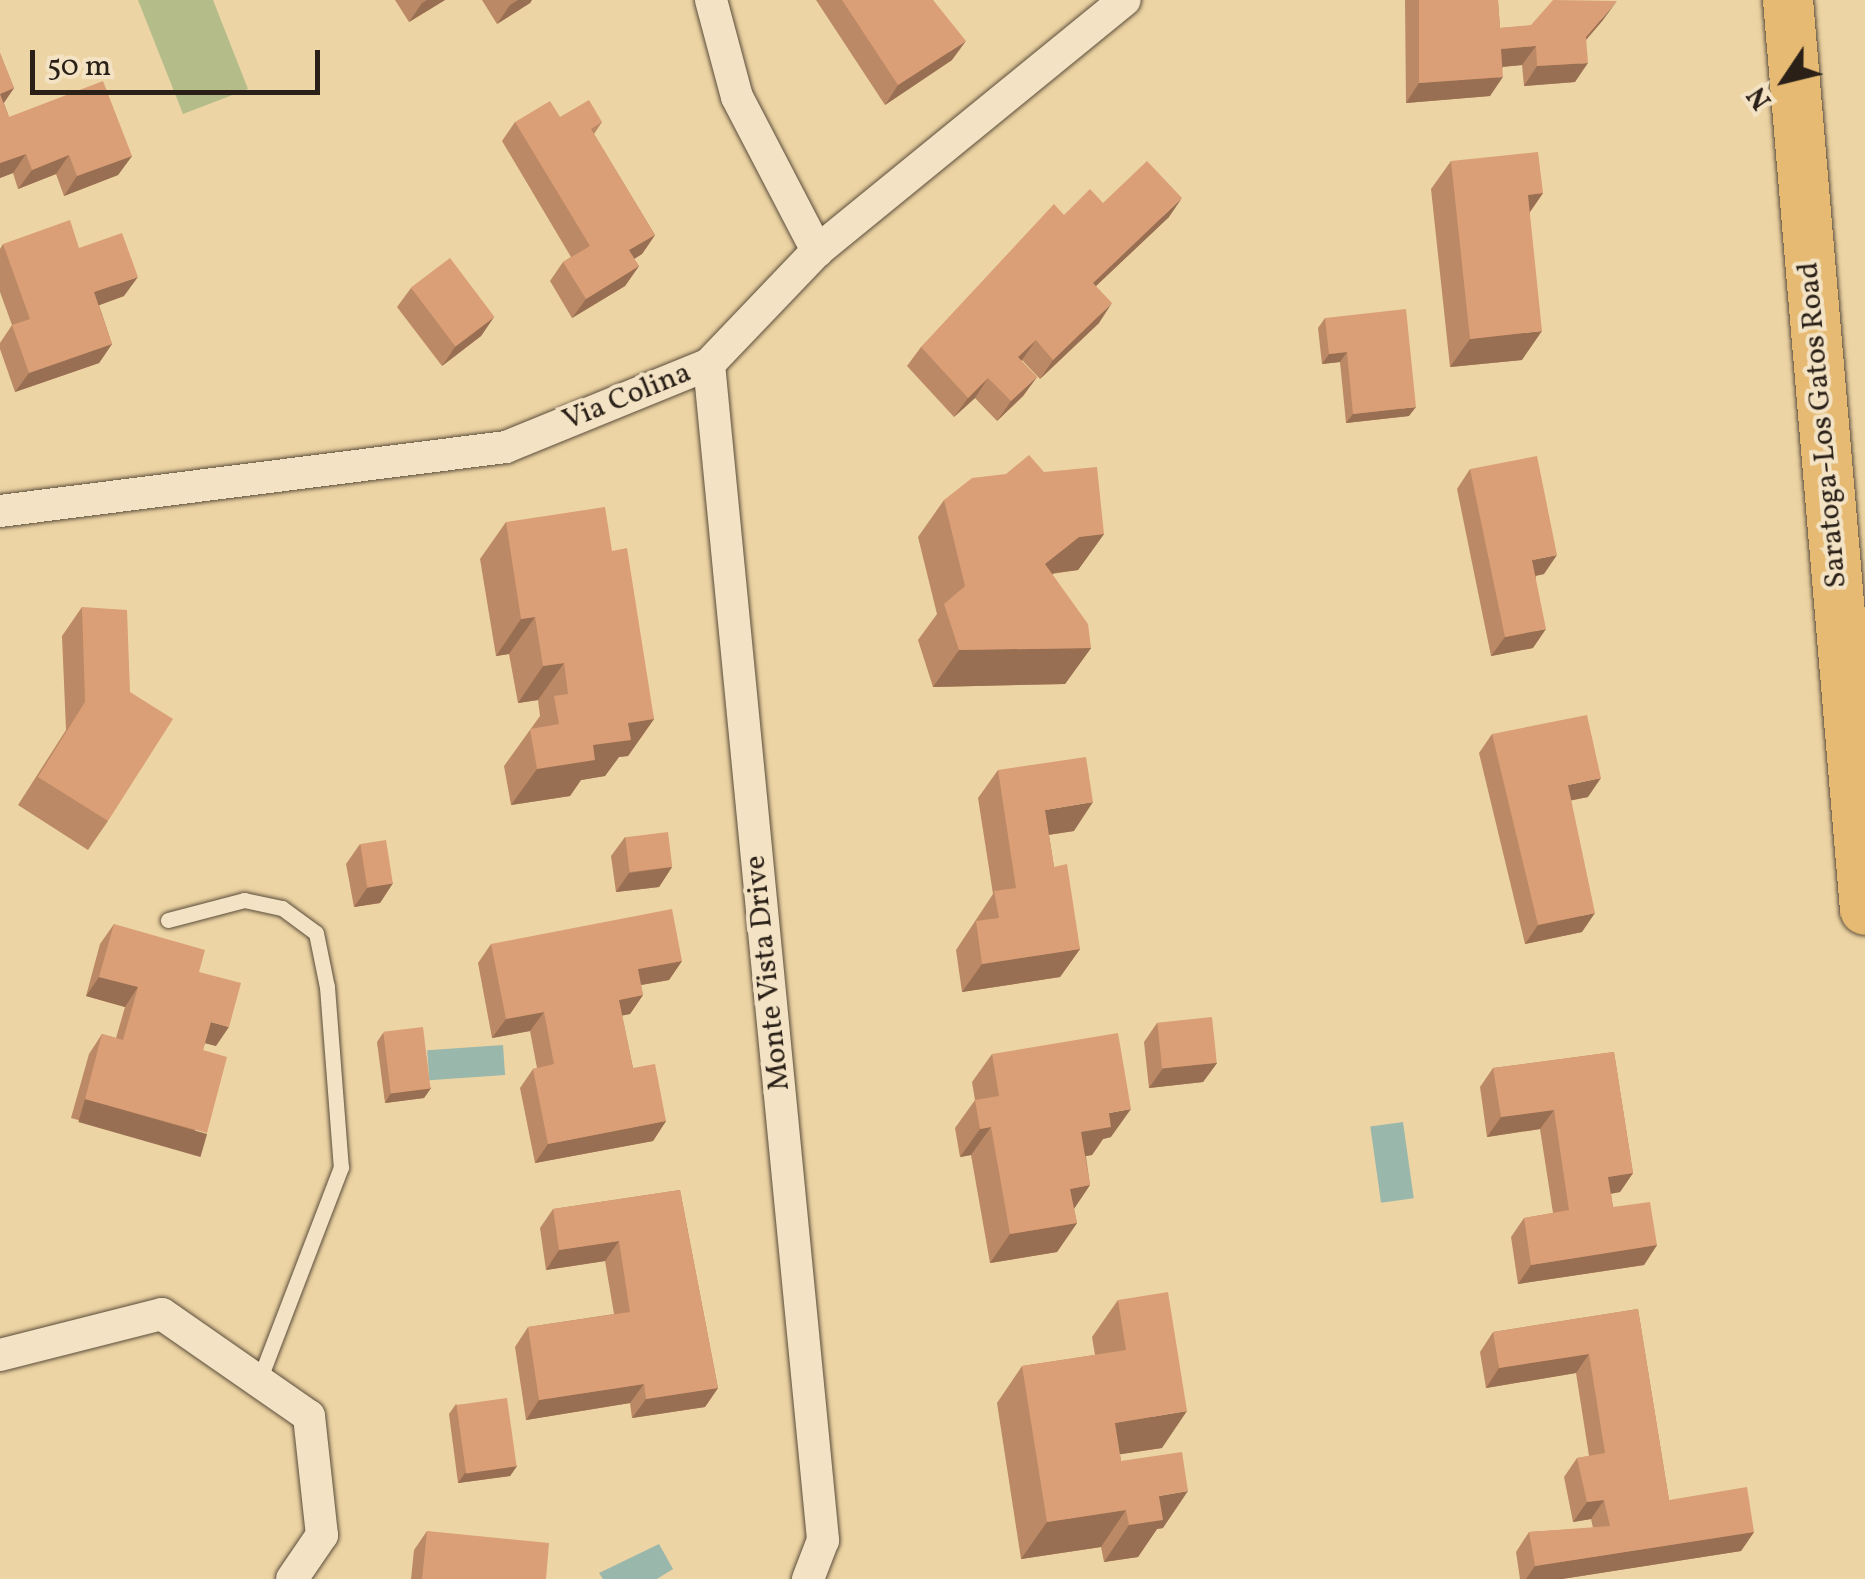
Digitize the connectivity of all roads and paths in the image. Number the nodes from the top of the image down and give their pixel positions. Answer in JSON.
{"nodes":[{"id":1,"x":711,"y":0,"type":"edge"},
{"id":2,"x":1125,"y":0,"type":"edge"},
{"id":3,"x":1788,"y":0,"type":"edge"},
{"id":4,"x":817,"y":251,"type":"junction"},
{"id":5,"x":709,"y":364,"type":"junction"},
{"id":6,"x":0,"y":511,"type":"edge"},
{"id":7,"x":1865,"y":910,"type":"edge"},
{"id":8,"x":168,"y":920,"type":"dead end"},
{"id":9,"x":0,"y":1355,"type":"edge"},
{"id":10,"x":259,"y":1382,"type":"junction"},
{"id":11,"x":292,"y":1579,"type":"edge"},
{"id":12,"x":808,"y":1579,"type":"edge"}],
"edges":[{"from":1,"to":4,"type":"street"},
{"from":2,"to":4,"type":"street","name":"Via Colina"},
{"from":3,"to":7,"type":"main road","name":"Saratoga-Los Gatos Road"},
{"from":4,"to":5,"type":"street","name":"Via Colina"},
{"from":5,"to":6,"type":"street","name":"Via Colina"},
{"from":5,"to":12,"type":"street","name":"Monte Vista Drive"},
{"from":8,"to":10,"type":"lane"},
{"from":9,"to":10,"type":"street"},
{"from":10,"to":11,"type":"street"}]}
